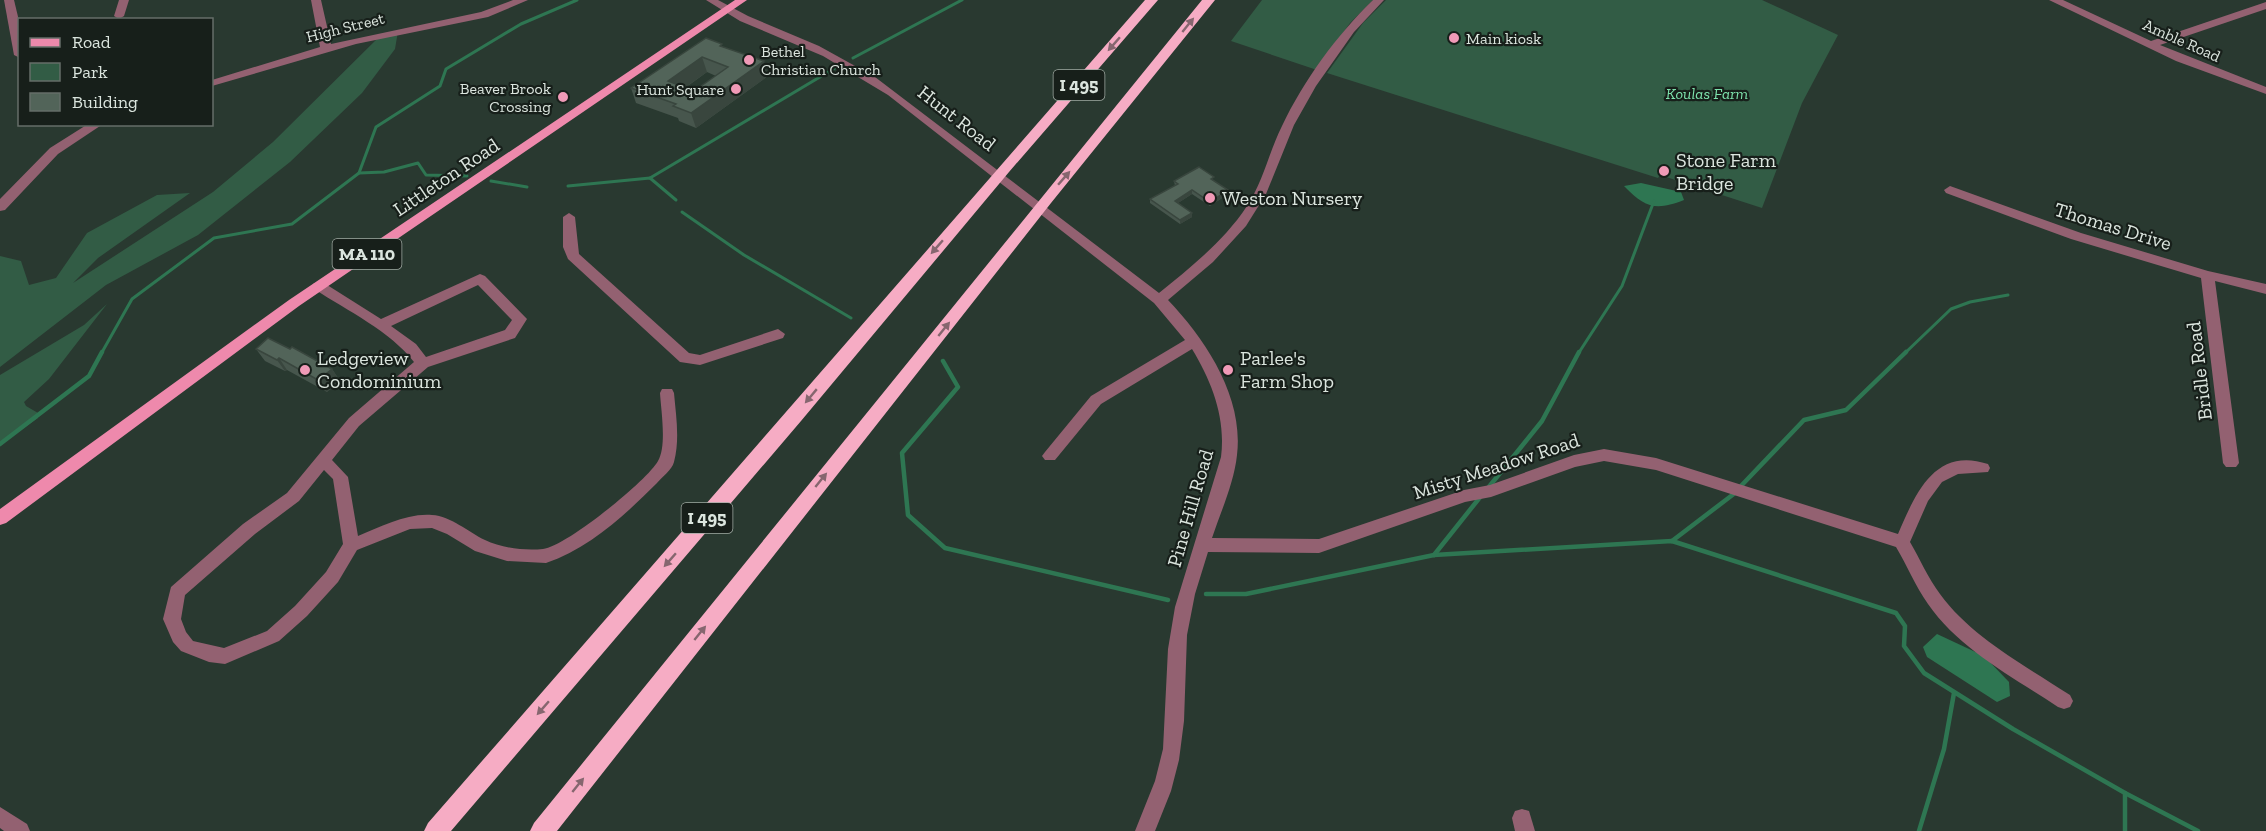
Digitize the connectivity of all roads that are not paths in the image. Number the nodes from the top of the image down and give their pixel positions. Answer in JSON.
{"nodes":[{"id":1,"x":9,"y":0,"type":"edge"},
{"id":2,"x":124,"y":0,"type":"edge"},
{"id":3,"x":316,"y":0,"type":"edge"},
{"id":4,"x":523,"y":0,"type":"edge"},
{"id":5,"x":711,"y":0,"type":"edge"},
{"id":6,"x":742,"y":0,"type":"edge"},
{"id":7,"x":1152,"y":0,"type":"edge"},
{"id":8,"x":1209,"y":0,"type":"edge"},
{"id":9,"x":1379,"y":0,"type":"edge"},
{"id":10,"x":2054,"y":0,"type":"edge"},
{"id":11,"x":2266,"y":4,"type":"edge"},
{"id":12,"x":727,"y":10,"type":"junction"},
{"id":13,"x":119,"y":16,"type":"dead end"},
{"id":14,"x":18,"y":45,"type":"edge"},
{"id":15,"x":2150,"y":45,"type":"junction"},
{"id":16,"x":326,"y":48,"type":"junction"},
{"id":17,"x":213,"y":83,"type":"edge"},
{"id":18,"x":2266,"y":91,"type":"edge"},
{"id":19,"x":94,"y":126,"type":"edge"},
{"id":20,"x":1950,"y":190,"type":"dead end"},
{"id":21,"x":0,"y":207,"type":"edge"},
{"id":22,"x":569,"y":217,"type":"dead end"},
{"id":23,"x":2207,"y":275,"type":"junction"},
{"id":24,"x":319,"y":286,"type":"junction"},
{"id":25,"x":2266,"y":289,"type":"edge"},
{"id":26,"x":1159,"y":300,"type":"junction"},
{"id":27,"x":380,"y":325,"type":"junction"},
{"id":28,"x":778,"y":334,"type":"dead end"},
{"id":29,"x":1194,"y":340,"type":"junction"},
{"id":30,"x":423,"y":363,"type":"junction"},
{"id":31,"x":667,"y":393,"type":"dead end"},
{"id":32,"x":1050,"y":456,"type":"dead end"},
{"id":33,"x":322,"y":459,"type":"junction"},
{"id":34,"x":2231,"y":463,"type":"dead end"},
{"id":35,"x":1982,"y":468,"type":"dead end"},
{"id":36,"x":0,"y":518,"type":"edge"},
{"id":37,"x":1902,"y":542,"type":"junction"},
{"id":38,"x":351,"y":545,"type":"junction"},
{"id":39,"x":1202,"y":545,"type":"junction"},
{"id":40,"x":2064,"y":701,"type":"dead end"},
{"id":41,"x":436,"y":831,"type":"edge"},
{"id":42,"x":542,"y":831,"type":"edge"},
{"id":43,"x":1145,"y":831,"type":"edge"}],
"edges":[{"from":1,"to":14,"type":"street"},
{"from":2,"to":13,"type":"street"},
{"from":3,"to":16,"type":"street"},
{"from":4,"to":16,"type":"street","name":"High Street"},
{"from":5,"to":12,"type":"street","name":"Hunt Road"},
{"from":6,"to":12,"type":"main road","name":"Littleton Road","number":"MA 110"},
{"from":7,"to":41,"type":"highway","number":"I 495","one_way":true},
{"from":42,"to":8,"type":"highway","number":"I 495","one_way":true},
{"from":9,"to":26,"type":"street"},
{"from":10,"to":15,"type":"street","name":"Amble Road"},
{"from":11,"to":15,"type":"street"},
{"from":12,"to":24,"type":"main road","name":"Littleton Road","number":"MA 110"},
{"from":12,"to":26,"type":"street","name":"Hunt Road"},
{"from":15,"to":18,"type":"street","name":"Amble Road"},
{"from":16,"to":17,"type":"street","name":"High Street"},
{"from":19,"to":21,"type":"street"},
{"from":20,"to":23,"type":"street","name":"Thomas Drive"},
{"from":22,"to":28,"type":"street"},
{"from":23,"to":25,"type":"street","name":"Thomas Drive"},
{"from":23,"to":34,"type":"street","name":"Bridle Road"},
{"from":24,"to":27,"type":"street"},
{"from":24,"to":36,"type":"main road","name":"Littleton Road","number":"MA 110"},
{"from":26,"to":29,"type":"street","name":"Pine Hill Road"},
{"from":27,"to":30,"type":"street"},
{"from":27,"to":30,"type":"street"},
{"from":29,"to":32,"type":"street"},
{"from":29,"to":39,"type":"street","name":"Pine Hill Road"},
{"from":30,"to":33,"type":"street"},
{"from":31,"to":38,"type":"street"},
{"from":33,"to":38,"type":"street"},
{"from":33,"to":38,"type":"street"},
{"from":35,"to":37,"type":"street"},
{"from":37,"to":39,"type":"street","name":"Misty Meadow Road"},
{"from":37,"to":40,"type":"street"},
{"from":39,"to":43,"type":"street","name":"Pine Hill Road"}]}
